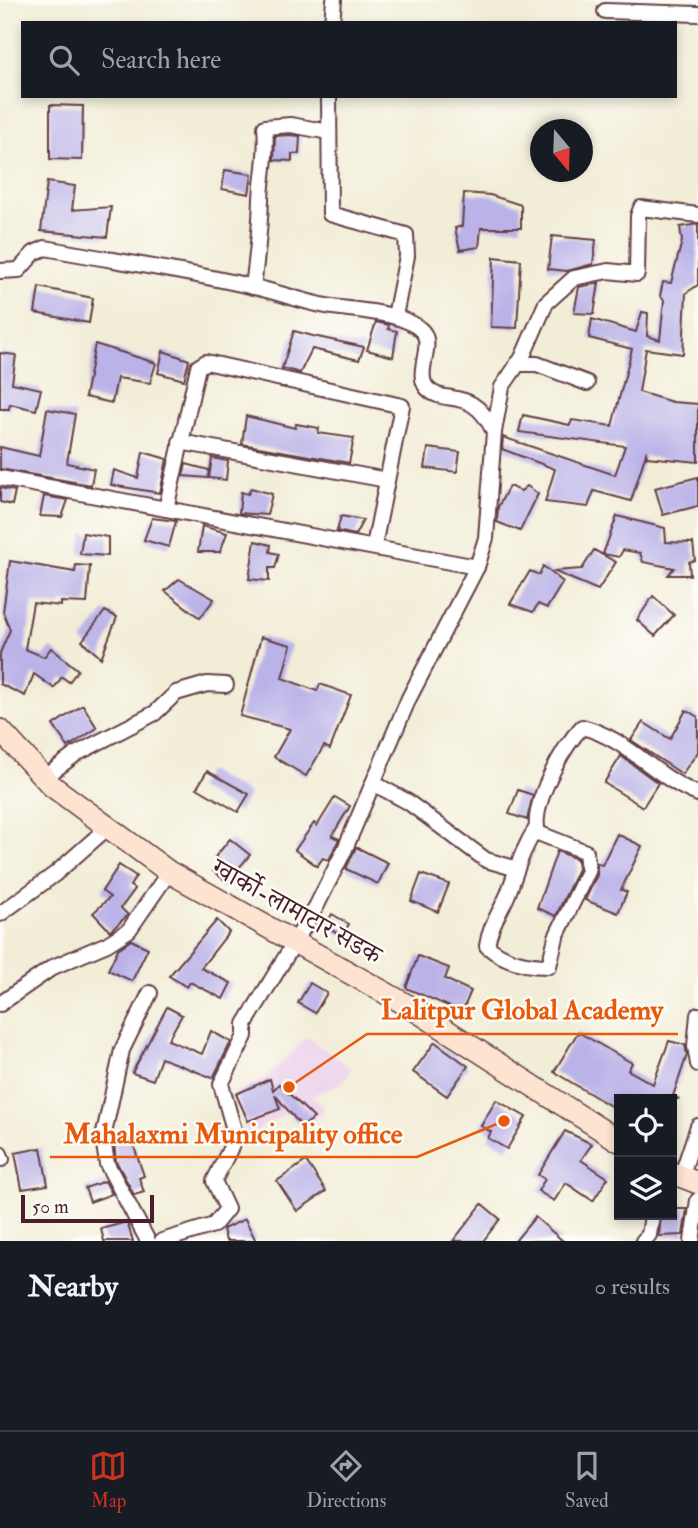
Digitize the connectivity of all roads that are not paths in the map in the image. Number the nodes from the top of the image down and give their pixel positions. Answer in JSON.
{"nodes":[{"id":1,"x":334,"y":0,"type":"edge"},
{"id":2,"x":605,"y":11,"type":"dead end"},
{"id":3,"x":698,"y":14,"type":"edge"},
{"id":4,"x":332,"y":21,"type":"edge"},
{"id":5,"x":329,"y":98,"type":"edge"},
{"id":6,"x":329,"y":132,"type":"junction"},
{"id":7,"x":691,"y":215,"type":"edge"},
{"id":8,"x":0,"y":271,"type":"edge"},
{"id":9,"x":253,"y":287,"type":"junction"},
{"id":10,"x":395,"y":316,"type":"junction"},
{"id":11,"x":517,"y":364,"type":"junction"},
{"id":12,"x":587,"y":383,"type":"dead end"},
{"id":13,"x":494,"y":432,"type":"junction"},
{"id":14,"x":180,"y":442,"type":"junction"},
{"id":15,"x":0,"y":478,"type":"edge"},
{"id":16,"x":387,"y":480,"type":"junction"},
{"id":17,"x":166,"y":509,"type":"junction"},
{"id":18,"x":374,"y":546,"type":"junction"},
{"id":19,"x":477,"y":567,"type":"junction"},
{"id":20,"x":226,"y":685,"type":"dead end"},
{"id":21,"x":0,"y":730,"type":"edge"},
{"id":22,"x":44,"y":778,"type":"junction"},
{"id":23,"x":373,"y":783,"type":"junction"},
{"id":24,"x":698,"y":794,"type":"edge"},
{"id":25,"x":537,"y":827,"type":"junction"},
{"id":26,"x":106,"y":829,"type":"junction"},
{"id":27,"x":514,"y":868,"type":"junction"},
{"id":28,"x":169,"y":872,"type":"junction"},
{"id":29,"x":0,"y":914,"type":"edge"},
{"id":30,"x":296,"y":943,"type":"junction"},
{"id":31,"x":150,"y":993,"type":"dead end"},
{"id":32,"x":0,"y":1004,"type":"edge"},
{"id":33,"x":698,"y":1015,"type":"edge"},
{"id":34,"x":698,"y":1064,"type":"edge"},
{"id":35,"x":698,"y":1126,"type":"edge"},
{"id":36,"x":614,"y":1138,"type":"edge"},
{"id":37,"x":684,"y":1178,"type":"edge"},
{"id":38,"x":698,"y":1200,"type":"edge"},
{"id":39,"x":651,"y":1220,"type":"edge"},
{"id":40,"x":148,"y":1241,"type":"edge"},
{"id":41,"x":162,"y":1241,"type":"edge"},
{"id":42,"x":643,"y":1241,"type":"edge"},
{"id":43,"x":692,"y":1241,"type":"edge"}],
"edges":[{"from":1,"to":4,"type":"street"},
{"from":2,"to":3,"type":"street"},
{"from":5,"to":6,"type":"street"},
{"from":6,"to":9,"type":"street"},
{"from":6,"to":10,"type":"street"},
{"from":7,"to":11,"type":"street"},
{"from":8,"to":9,"type":"street"},
{"from":9,"to":10,"type":"street"},
{"from":10,"to":13,"type":"street"},
{"from":11,"to":12,"type":"street"},
{"from":11,"to":13,"type":"street"},
{"from":13,"to":19,"type":"street"},
{"from":14,"to":16,"type":"street"},
{"from":14,"to":16,"type":"street"},
{"from":14,"to":17,"type":"street"},
{"from":15,"to":17,"type":"street"},
{"from":16,"to":18,"type":"street"},
{"from":17,"to":18,"type":"street"},
{"from":18,"to":19,"type":"street"},
{"from":19,"to":23,"type":"street"},
{"from":20,"to":22,"type":"street"},
{"from":21,"to":22,"type":"main road","name":"ग्वार्को-लामाटार सडक"},
{"from":22,"to":26,"type":"main road","name":"ग्वार्को-लामाटार सडक"},
{"from":23,"to":27,"type":"street"},
{"from":23,"to":30,"type":"street"},
{"from":24,"to":25,"type":"street"},
{"from":25,"to":27,"type":"street"},
{"from":25,"to":27,"type":"street"},
{"from":26,"to":28,"type":"main road","name":"ग्वार्को-लामाटार सडक"},
{"from":26,"to":29,"type":"street"},
{"from":28,"to":30,"type":"main road","name":"ग्वार्को-लामाटार सडक"},
{"from":28,"to":32,"type":"street"},
{"from":30,"to":36,"type":"main road","name":"ग्वार्को-लामाटार सडक"},
{"from":30,"to":41,"type":"street"},
{"from":31,"to":40,"type":"street"},
{"from":33,"to":34,"type":"street"},
{"from":35,"to":37,"type":"street"},
{"from":38,"to":43,"type":"street"},
{"from":39,"to":42,"type":"street"}]}
